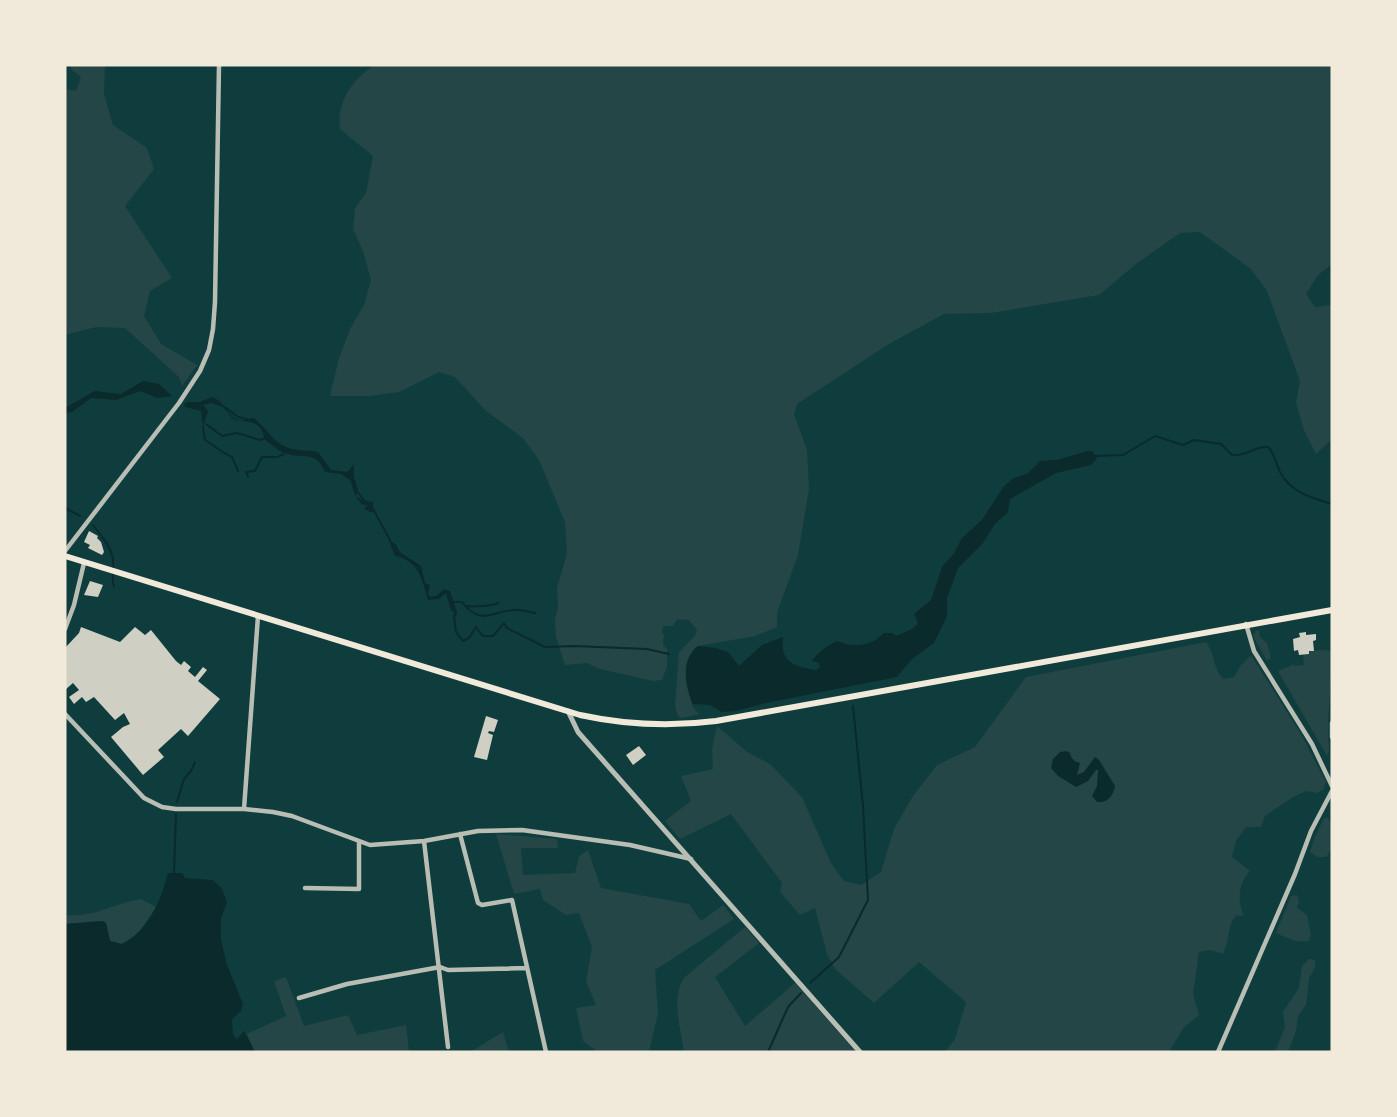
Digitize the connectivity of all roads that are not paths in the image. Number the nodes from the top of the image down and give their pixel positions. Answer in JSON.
{"nodes":[{"id":1,"x":219,"y":65,"type":"edge"},
{"id":2,"x":65,"y":554,"type":"edge"},
{"id":3,"x":84,"y":563,"type":"junction"},
{"id":4,"x":1332,"y":610,"type":"edge"},
{"id":5,"x":258,"y":617,"type":"junction"},
{"id":6,"x":1246,"y":624,"type":"junction"},
{"id":7,"x":65,"y":629,"type":"edge"},
{"id":8,"x":568,"y":711,"type":"junction"},
{"id":9,"x":65,"y":714,"type":"edge"},
{"id":10,"x":1332,"y":723,"type":"edge"},
{"id":11,"x":1332,"y":729,"type":"edge"},
{"id":12,"x":1332,"y":737,"type":"edge"},
{"id":13,"x":1332,"y":788,"type":"edge"},
{"id":14,"x":244,"y":809,"type":"junction"},
{"id":15,"x":460,"y":834,"type":"junction"},
{"id":16,"x":424,"y":841,"type":"junction"},
{"id":17,"x":359,"y":842,"type":"junction"},
{"id":18,"x":692,"y":860,"type":"junction"},
{"id":19,"x":305,"y":888,"type":"dead end"},
{"id":20,"x":440,"y":967,"type":"junction"},
{"id":21,"x":527,"y":968,"type":"junction"},
{"id":22,"x":299,"y":998,"type":"dead end"},
{"id":23,"x":448,"y":1047,"type":"dead end"},
{"id":24,"x":546,"y":1052,"type":"edge"},
{"id":25,"x":860,"y":1052,"type":"edge"},
{"id":26,"x":1218,"y":1052,"type":"edge"}],
"edges":[{"from":1,"to":2,"type":"street"},
{"from":2,"to":3,"type":"main road"},
{"from":3,"to":5,"type":"main road"},
{"from":3,"to":7,"type":"street"},
{"from":4,"to":6,"type":"main road"},
{"from":5,"to":8,"type":"main road"},
{"from":5,"to":14,"type":"street"},
{"from":6,"to":8,"type":"main road"},
{"from":6,"to":13,"type":"street"},
{"from":8,"to":18,"type":"street"},
{"from":9,"to":14,"type":"street"},
{"from":10,"to":11,"type":"street"},
{"from":11,"to":12,"type":"street"},
{"from":13,"to":26,"type":"street"},
{"from":14,"to":17,"type":"street"},
{"from":15,"to":16,"type":"street"},
{"from":15,"to":18,"type":"street"},
{"from":15,"to":21,"type":"street"},
{"from":16,"to":17,"type":"street"},
{"from":16,"to":20,"type":"street"},
{"from":17,"to":19,"type":"street"},
{"from":18,"to":25,"type":"street"},
{"from":20,"to":21,"type":"street"},
{"from":20,"to":22,"type":"street"},
{"from":20,"to":23,"type":"street"},
{"from":21,"to":24,"type":"street"}]}
